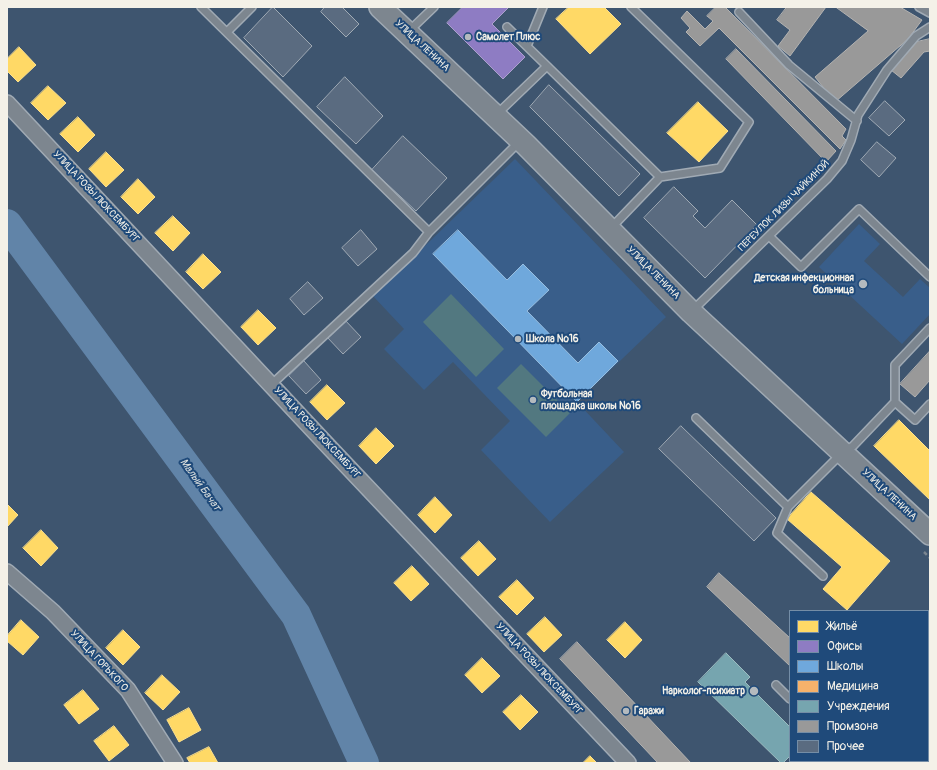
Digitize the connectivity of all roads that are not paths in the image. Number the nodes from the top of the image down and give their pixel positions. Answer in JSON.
{"nodes":[{"id":1,"x":201,"y":7,"type":"edge"},
{"id":2,"x":252,"y":7,"type":"edge"},
{"id":3,"x":380,"y":7,"type":"edge"},
{"id":4,"x":434,"y":7,"type":"edge"},
{"id":5,"x":543,"y":7,"type":"edge"},
{"id":6,"x":631,"y":7,"type":"edge"},
{"id":7,"x":919,"y":7,"type":"edge"},
{"id":8,"x":739,"y":12,"type":"dead end"},
{"id":9,"x":930,"y":13,"type":"edge"},
{"id":10,"x":507,"y":27,"type":"dead end"},
{"id":11,"x":930,"y":27,"type":"edge"},
{"id":12,"x":227,"y":32,"type":"junction"},
{"id":13,"x":407,"y":32,"type":"junction"},
{"id":14,"x":527,"y":46,"type":"junction"},
{"id":15,"x":547,"y":66,"type":"junction"},
{"id":16,"x":7,"y":103,"type":"edge"},
{"id":17,"x":495,"y":116,"type":"junction"},
{"id":18,"x":857,"y":120,"type":"junction"},
{"id":19,"x":521,"y":141,"type":"junction"},
{"id":20,"x":660,"y":177,"type":"junction"},
{"id":21,"x":609,"y":229,"type":"junction"},
{"id":22,"x":429,"y":232,"type":"junction"},
{"id":23,"x":769,"y":236,"type":"junction"},
{"id":24,"x":930,"y":277,"type":"edge"},
{"id":25,"x":691,"y":312,"type":"junction"},
{"id":26,"x":930,"y":328,"type":"edge"},
{"id":27,"x":272,"y":384,"type":"junction"},
{"id":28,"x":895,"y":402,"type":"junction"},
{"id":29,"x":930,"y":404,"type":"edge"},
{"id":30,"x":696,"y":418,"type":"dead end"},
{"id":31,"x":843,"y":452,"type":"junction"},
{"id":32,"x":788,"y":507,"type":"junction"},
{"id":33,"x":930,"y":534,"type":"edge"},
{"id":34,"x":7,"y":572,"type":"edge"},
{"id":35,"x":824,"y":576,"type":"dead end"},
{"id":36,"x":776,"y":685,"type":"dead end"},
{"id":37,"x":789,"y":698,"type":"edge"},
{"id":38,"x":175,"y":763,"type":"edge"},
{"id":39,"x":628,"y":763,"type":"edge"}],
"edges":[{"from":1,"to":12,"type":"lane"},
{"from":2,"to":12,"type":"lane"},
{"from":3,"to":13,"type":"street","name":"УЛИЦА ЛЕНИНА"},
{"from":4,"to":13,"type":"lane"},
{"from":5,"to":14,"type":"lane"},
{"from":6,"to":20,"type":"lane"},
{"from":7,"to":9,"type":"lane"},
{"from":8,"to":18,"type":"lane"},
{"from":10,"to":14,"type":"lane"},
{"from":11,"to":18,"type":"lane","name":"ПЕРЕУЛОК ЛИЗЫ ЧАЙКИНОЙ"},
{"from":12,"to":22,"type":"lane"},
{"from":13,"to":17,"type":"street","name":"УЛИЦА ЛЕНИНА"},
{"from":14,"to":15,"type":"lane"},
{"from":15,"to":17,"type":"lane"},
{"from":15,"to":20,"type":"lane"},
{"from":16,"to":27,"type":"street","name":"УЛИЦА РОЗЫ ЛЮКСЕМБУРГ"},
{"from":17,"to":19,"type":"street","name":"УЛИЦА ЛЕНИНА"},
{"from":18,"to":23,"type":"lane","name":"ПЕРЕУЛОК ЛИЗЫ ЧАЙКИНОЙ"},
{"from":19,"to":21,"type":"street","name":"УЛИЦА ЛЕНИНА"},
{"from":19,"to":22,"type":"lane"},
{"from":20,"to":21,"type":"lane"},
{"from":21,"to":25,"type":"street","name":"УЛИЦА ЛЕНИНА"},
{"from":22,"to":27,"type":"lane"},
{"from":23,"to":24,"type":"lane"},
{"from":23,"to":25,"type":"lane","name":"ПЕРЕУЛОК ЛИЗЫ ЧАЙКИНОЙ"},
{"from":25,"to":31,"type":"street","name":"УЛИЦА ЛЕНИНА"},
{"from":26,"to":28,"type":"lane"},
{"from":27,"to":39,"type":"street","name":"УЛИЦА РОЗЫ ЛЮКСЕМБУРГ"},
{"from":28,"to":29,"type":"lane"},
{"from":28,"to":31,"type":"lane"},
{"from":30,"to":32,"type":"lane"},
{"from":31,"to":32,"type":"lane"},
{"from":31,"to":33,"type":"street","name":"УЛИЦА ЛЕНИНА"},
{"from":32,"to":35,"type":"lane"},
{"from":34,"to":38,"type":"street","name":"УЛИЦА ГОРЬКОГО"},
{"from":36,"to":37,"type":"lane"}]}
